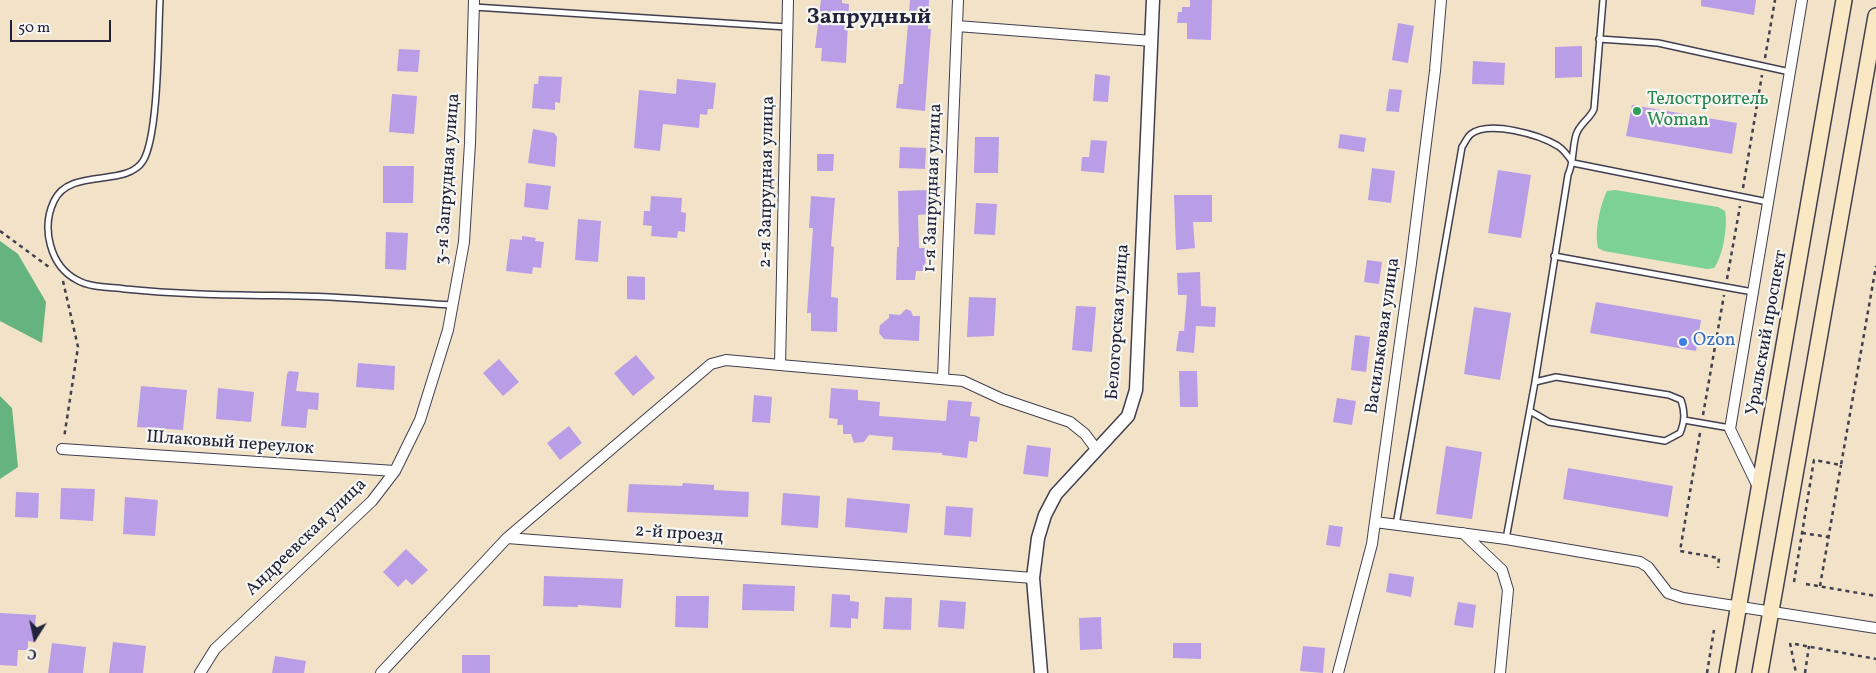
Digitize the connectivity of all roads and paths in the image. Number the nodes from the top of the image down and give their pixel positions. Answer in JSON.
{"nodes":[{"id":1,"x":160,"y":0,"type":"edge"},
{"id":2,"x":788,"y":0,"type":"edge"},
{"id":3,"x":958,"y":0,"type":"edge"},
{"id":4,"x":1153,"y":0,"type":"edge"},
{"id":5,"x":1441,"y":0,"type":"edge"},
{"id":6,"x":1603,"y":0,"type":"edge"},
{"id":7,"x":1775,"y":0,"type":"edge"},
{"id":8,"x":1802,"y":0,"type":"edge"},
{"id":9,"x":1844,"y":0,"type":"edge"},
{"id":10,"x":474,"y":4,"type":"edge"},
{"id":11,"x":1876,"y":16,"type":"edge"},
{"id":12,"x":957,"y":26,"type":"junction"},
{"id":13,"x":788,"y":28,"type":"junction"},
{"id":14,"x":1599,"y":39,"type":"junction"},
{"id":15,"x":1152,"y":42,"type":"junction"},
{"id":16,"x":1764,"y":66,"type":"junction"},
{"id":17,"x":1790,"y":72,"type":"junction"},
{"id":18,"x":1573,"y":163,"type":"junction"},
{"id":19,"x":1741,"y":196,"type":"junction"},
{"id":20,"x":1769,"y":202,"type":"junction"},
{"id":21,"x":0,"y":231,"type":"edge"},
{"id":22,"x":1554,"y":256,"type":"junction"},
{"id":23,"x":1876,"y":266,"type":"edge"},
{"id":24,"x":53,"y":270,"type":"dead end"},
{"id":25,"x":61,"y":275,"type":"dead end"},
{"id":26,"x":1726,"y":287,"type":"junction"},
{"id":27,"x":1753,"y":292,"type":"junction"},
{"id":28,"x":454,"y":305,"type":"junction"},
{"id":29,"x":439,"y":358,"type":"joint"},
{"id":30,"x":780,"y":365,"type":"junction"},
{"id":31,"x":943,"y":378,"type":"junction"},
{"id":32,"x":1536,"y":382,"type":"junction"},
{"id":33,"x":1530,"y":411,"type":"junction"},
{"id":34,"x":1684,"y":420,"type":"junction"},
{"id":35,"x":1702,"y":424,"type":"junction"},
{"id":36,"x":1730,"y":428,"type":"junction"},
{"id":37,"x":62,"y":449,"type":"joint"},
{"id":38,"x":1096,"y":449,"type":"junction"},
{"id":39,"x":1841,"y":465,"type":"junction"},
{"id":40,"x":395,"y":471,"type":"junction"},
{"id":41,"x":1759,"y":489,"type":"junction"},
{"id":42,"x":1375,"y":522,"type":"junction"},
{"id":43,"x":1396,"y":525,"type":"junction"},
{"id":44,"x":1463,"y":532,"type":"junction"},
{"id":45,"x":1802,"y":533,"type":"junction"},
{"id":46,"x":1828,"y":537,"type":"junction"},
{"id":47,"x":508,"y":538,"type":"junction"},
{"id":48,"x":1506,"y":539,"type":"junction"},
{"id":49,"x":1718,"y":568,"type":"dead end"},
{"id":50,"x":1033,"y":578,"type":"junction"},
{"id":51,"x":1794,"y":582,"type":"dead end"},
{"id":52,"x":1806,"y":584,"type":"dead end"},
{"id":53,"x":1820,"y":586,"type":"junction"},
{"id":54,"x":1876,"y":596,"type":"edge"},
{"id":55,"x":1739,"y":606,"type":"junction"},
{"id":56,"x":1770,"y":611,"type":"junction"},
{"id":57,"x":1876,"y":628,"type":"edge"},
{"id":58,"x":1714,"y":630,"type":"dead end"},
{"id":59,"x":1790,"y":643,"type":"dead end"},
{"id":60,"x":1795,"y":644,"type":"dead end"},
{"id":61,"x":1808,"y":646,"type":"junction"},
{"id":62,"x":1876,"y":659,"type":"edge"},
{"id":63,"x":200,"y":673,"type":"edge"},
{"id":64,"x":381,"y":673,"type":"edge"},
{"id":65,"x":1041,"y":673,"type":"edge"},
{"id":66,"x":1338,"y":673,"type":"edge"},
{"id":67,"x":1500,"y":673,"type":"edge"},
{"id":68,"x":1707,"y":673,"type":"edge"},
{"id":69,"x":1727,"y":673,"type":"edge"},
{"id":70,"x":1760,"y":673,"type":"edge"},
{"id":71,"x":1796,"y":673,"type":"edge"},
{"id":72,"x":1806,"y":673,"type":"edge"}],
"edges":[{"from":1,"to":28,"type":"lane"},
{"from":2,"to":13,"type":"street","name":"2-я Запрудная улица"},
{"from":3,"to":12,"type":"street","name":"1-я Запрудная улица"},
{"from":4,"to":15,"type":"street","name":"Белогорская улица"},
{"from":5,"to":42,"type":"street","name":"Васильковая улица"},
{"from":6,"to":14,"type":"lane"},
{"from":7,"to":16,"type":"path"},
{"from":8,"to":17,"type":"street"},
{"from":9,"to":41,"type":"main road","name":"Уральский проспект"},
{"from":10,"to":13,"type":"lane"},
{"from":10,"to":28,"type":"street","name":"3-я Запрудная улица"},
{"from":11,"to":56,"type":"main road"},
{"from":12,"to":15,"type":"street"},
{"from":12,"to":31,"type":"street","name":"1-я Запрудная улица"},
{"from":13,"to":30,"type":"street","name":"2-я Запрудная улица"},
{"from":14,"to":16,"type":"lane"},
{"from":14,"to":18,"type":"lane"},
{"from":15,"to":38,"type":"street","name":"Белогорская улица"},
{"from":16,"to":17,"type":"lane"},
{"from":16,"to":19,"type":"path"},
{"from":17,"to":20,"type":"street"},
{"from":18,"to":19,"type":"lane"},
{"from":18,"to":22,"type":"lane"},
{"from":18,"to":43,"type":"lane"},
{"from":19,"to":20,"type":"lane"},
{"from":19,"to":26,"type":"path"},
{"from":20,"to":27,"type":"street"},
{"from":21,"to":24,"type":"path"},
{"from":22,"to":26,"type":"lane"},
{"from":22,"to":32,"type":"lane"},
{"from":23,"to":39,"type":"path"},
{"from":25,"to":37,"type":"path"},
{"from":26,"to":27,"type":"lane"},
{"from":26,"to":35,"type":"path"},
{"from":27,"to":36,"type":"street"},
{"from":28,"to":29,"type":"street","name":"3-я Запрудная улица"},
{"from":29,"to":40,"type":"street","name":"Андреевская улица"},
{"from":30,"to":31,"type":"street"},
{"from":30,"to":47,"type":"street"},
{"from":31,"to":38,"type":"street"},
{"from":32,"to":33,"type":"lane"},
{"from":32,"to":34,"type":"lane"},
{"from":33,"to":34,"type":"lane"},
{"from":33,"to":48,"type":"lane"},
{"from":34,"to":35,"type":"lane"},
{"from":35,"to":36,"type":"lane"},
{"from":35,"to":49,"type":"path"},
{"from":36,"to":41,"type":"street"},
{"from":37,"to":40,"type":"street","name":"Шлаковый переулок"},
{"from":38,"to":50,"type":"street","name":"Белогорская улица"},
{"from":39,"to":45,"type":"path"},
{"from":39,"to":46,"type":"path"},
{"from":40,"to":63,"type":"street","name":"Андреевская улица"},
{"from":41,"to":55,"type":"main road","name":"Уральский проспект"},
{"from":42,"to":43,"type":"street"},
{"from":42,"to":66,"type":"street","name":"Васильковая улица"},
{"from":43,"to":44,"type":"street"},
{"from":44,"to":48,"type":"street"},
{"from":44,"to":67,"type":"street"},
{"from":45,"to":46,"type":"path"},
{"from":45,"to":51,"type":"path"},
{"from":46,"to":53,"type":"path"},
{"from":47,"to":50,"type":"street","name":"2-й проезд"},
{"from":47,"to":64,"type":"street"},
{"from":48,"to":55,"type":"street"},
{"from":50,"to":65,"type":"street","name":"Белогорская улица"},
{"from":52,"to":53,"type":"path"},
{"from":53,"to":54,"type":"path"},
{"from":55,"to":56,"type":"street"},
{"from":55,"to":69,"type":"main road","name":"Уральский проспект"},
{"from":56,"to":57,"type":"street"},
{"from":56,"to":70,"type":"main road"},
{"from":58,"to":68,"type":"path"},
{"from":59,"to":71,"type":"path"},
{"from":60,"to":61,"type":"path"},
{"from":61,"to":62,"type":"path"},
{"from":61,"to":72,"type":"path"}]}
